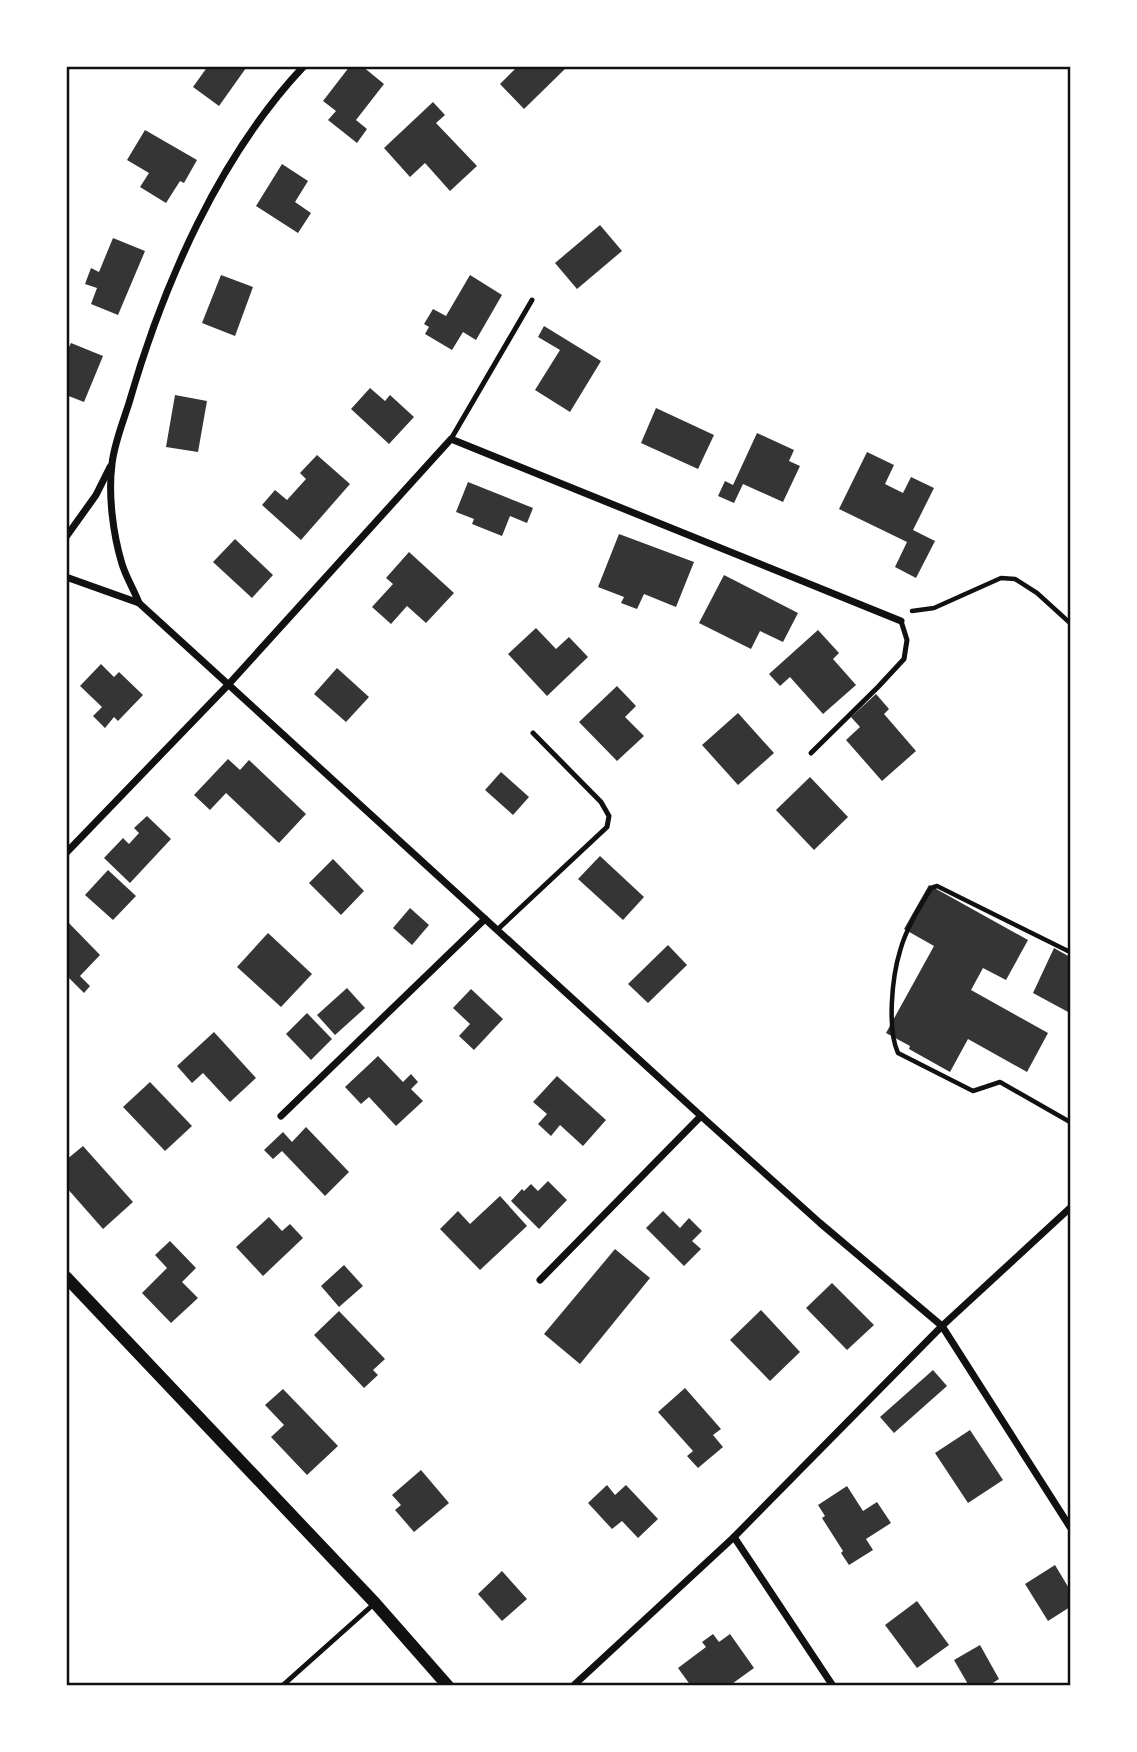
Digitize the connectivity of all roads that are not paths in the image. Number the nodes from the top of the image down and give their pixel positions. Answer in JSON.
{"nodes":[{"id":1,"x":304,"y":66,"type":"edge"},
{"id":2,"x":532,"y":300,"type":"dead end"},
{"id":3,"x":451,"y":439,"type":"junction"},
{"id":4,"x":112,"y":463,"type":"junction"},
{"id":5,"x":66,"y":537,"type":"edge"},
{"id":6,"x":66,"y":577,"type":"edge"},
{"id":7,"x":139,"y":603,"type":"junction"},
{"id":8,"x":901,"y":621,"type":"joint"},
{"id":9,"x":228,"y":685,"type":"junction"},
{"id":10,"x":533,"y":733,"type":"dead end"},
{"id":11,"x":811,"y":753,"type":"dead end"},
{"id":12,"x":66,"y":853,"type":"edge"},
{"id":13,"x":485,"y":919,"type":"junction"},
{"id":14,"x":497,"y":930,"type":"junction"},
{"id":15,"x":281,"y":1116,"type":"dead end"},
{"id":16,"x":701,"y":1116,"type":"junction"},
{"id":17,"x":1070,"y":1208,"type":"edge"},
{"id":18,"x":66,"y":1276,"type":"edge"},
{"id":19,"x":540,"y":1280,"type":"dead end"},
{"id":20,"x":942,"y":1326,"type":"junction"},
{"id":21,"x":1070,"y":1527,"type":"edge"},
{"id":22,"x":734,"y":1537,"type":"junction"},
{"id":23,"x":375,"y":1603,"type":"junction"},
{"id":24,"x":282,"y":1685,"type":"edge"},
{"id":25,"x":448,"y":1685,"type":"edge"},
{"id":26,"x":573,"y":1685,"type":"edge"},
{"id":27,"x":833,"y":1685,"type":"edge"}],
"edges":[{"from":1,"to":4,"type":"street"},
{"from":2,"to":3,"type":"lane"},
{"from":3,"to":8,"type":"street"},
{"from":3,"to":9,"type":"street"},
{"from":4,"to":5,"type":"street"},
{"from":4,"to":7,"type":"street"},
{"from":6,"to":7,"type":"street"},
{"from":7,"to":9,"type":"street"},
{"from":8,"to":11,"type":"lane"},
{"from":9,"to":12,"type":"street"},
{"from":9,"to":13,"type":"street"},
{"from":10,"to":14,"type":"lane"},
{"from":13,"to":14,"type":"street"},
{"from":13,"to":15,"type":"street"},
{"from":14,"to":16,"type":"street"},
{"from":16,"to":19,"type":"street"},
{"from":16,"to":20,"type":"street"},
{"from":17,"to":20,"type":"street"},
{"from":18,"to":23,"type":"street"},
{"from":20,"to":21,"type":"street"},
{"from":20,"to":22,"type":"street"},
{"from":22,"to":26,"type":"street"},
{"from":22,"to":27,"type":"street"},
{"from":23,"to":24,"type":"lane"},
{"from":23,"to":25,"type":"street"}]}
